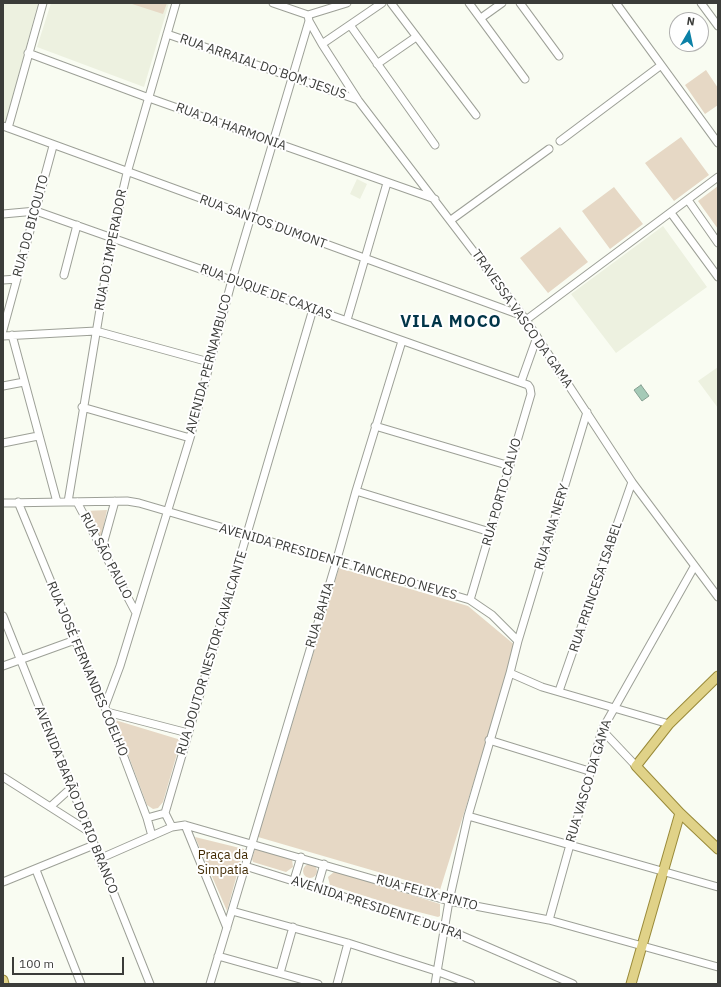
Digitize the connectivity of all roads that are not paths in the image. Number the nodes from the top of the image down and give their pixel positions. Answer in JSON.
{"nodes":[{"id":1,"x":43,"y":3,"type":"edge"},
{"id":2,"x":176,"y":3,"type":"edge"},
{"id":3,"x":273,"y":3,"type":"edge"},
{"id":4,"x":347,"y":3,"type":"edge"},
{"id":5,"x":382,"y":3,"type":"edge"},
{"id":6,"x":391,"y":3,"type":"edge"},
{"id":7,"x":469,"y":3,"type":"edge"},
{"id":8,"x":502,"y":3,"type":"edge"},
{"id":9,"x":520,"y":3,"type":"edge"},
{"id":10,"x":616,"y":3,"type":"edge"},
{"id":11,"x":701,"y":3,"type":"edge"},
{"id":12,"x":308,"y":18,"type":"junction"},
{"id":13,"x":481,"y":18,"type":"junction"},
{"id":14,"x":350,"y":24,"type":"junction"},
{"id":15,"x":718,"y":26,"type":"edge"},
{"id":16,"x":167,"y":34,"type":"junction"},
{"id":17,"x":416,"y":37,"type":"junction"},
{"id":18,"x":322,"y":44,"type":"junction"},
{"id":19,"x":28,"y":53,"type":"junction"},
{"id":20,"x":559,"y":56,"type":"dead end"},
{"id":21,"x":377,"y":64,"type":"junction"},
{"id":22,"x":660,"y":66,"type":"junction"},
{"id":23,"x":292,"y":77,"type":"junction"},
{"id":24,"x":525,"y":79,"type":"dead end"},
{"id":25,"x":149,"y":98,"type":"junction"},
{"id":26,"x":358,"y":100,"type":"junction"},
{"id":27,"x":476,"y":115,"type":"dead end"},
{"id":28,"x":5,"y":127,"type":"edge"},
{"id":29,"x":560,"y":141,"type":"dead end"},
{"id":30,"x":272,"y":142,"type":"junction"},
{"id":31,"x":718,"y":143,"type":"edge"},
{"id":32,"x":435,"y":145,"type":"dead end"},
{"id":33,"x":52,"y":146,"type":"junction"},
{"id":34,"x":549,"y":149,"type":"dead end"},
{"id":35,"x":127,"y":173,"type":"junction"},
{"id":36,"x":718,"y":177,"type":"edge"},
{"id":37,"x":387,"y":183,"type":"junction"},
{"id":38,"x":435,"y":200,"type":"junction"},
{"id":39,"x":688,"y":200,"type":"junction"},
{"id":40,"x":36,"y":211,"type":"junction"},
{"id":41,"x":671,"y":213,"type":"junction"},
{"id":42,"x":3,"y":214,"type":"edge"},
{"id":43,"x":250,"y":217,"type":"junction"},
{"id":44,"x":451,"y":220,"type":"junction"},
{"id":45,"x":77,"y":225,"type":"junction"},
{"id":46,"x":112,"y":237,"type":"junction"},
{"id":47,"x":718,"y":243,"type":"edge"},
{"id":48,"x":366,"y":259,"type":"junction"},
{"id":49,"x":64,"y":275,"type":"dead end"},
{"id":50,"x":718,"y":277,"type":"edge"},
{"id":51,"x":17,"y":279,"type":"junction"},
{"id":52,"x":3,"y":280,"type":"edge"},
{"id":53,"x":232,"y":280,"type":"junction"},
{"id":54,"x":313,"y":309,"type":"junction"},
{"id":55,"x":525,"y":318,"type":"junction"},
{"id":56,"x":347,"y":320,"type":"junction"},
{"id":57,"x":3,"y":330,"type":"edge"},
{"id":58,"x":96,"y":331,"type":"junction"},
{"id":59,"x":12,"y":335,"type":"junction"},
{"id":60,"x":3,"y":336,"type":"edge"},
{"id":61,"x":537,"y":337,"type":"junction"},
{"id":62,"x":402,"y":341,"type":"junction"},
{"id":63,"x":209,"y":362,"type":"junction"},
{"id":64,"x":24,"y":382,"type":"junction"},
{"id":65,"x":524,"y":383,"type":"junction"},
{"id":66,"x":3,"y":386,"type":"edge"},
{"id":67,"x":82,"y":407,"type":"junction"},
{"id":68,"x":587,"y":412,"type":"junction"},
{"id":69,"x":375,"y":426,"type":"junction"},
{"id":70,"x":38,"y":436,"type":"junction"},
{"id":71,"x":190,"y":438,"type":"junction"},
{"id":72,"x":3,"y":444,"type":"edge"},
{"id":73,"x":510,"y":466,"type":"junction"},
{"id":74,"x":632,"y":482,"type":"junction"},
{"id":75,"x":356,"y":491,"type":"junction"},
{"id":76,"x":115,"y":501,"type":"junction"},
{"id":77,"x":18,"y":502,"type":"junction"},
{"id":78,"x":58,"y":502,"type":"junction"},
{"id":79,"x":68,"y":502,"type":"junction"},
{"id":80,"x":77,"y":502,"type":"junction"},
{"id":81,"x":3,"y":503,"type":"edge"},
{"id":82,"x":166,"y":511,"type":"junction"},
{"id":83,"x":490,"y":532,"type":"junction"},
{"id":84,"x":247,"y":536,"type":"junction"},
{"id":85,"x":102,"y":548,"type":"junction"},
{"id":86,"x":337,"y":562,"type":"junction"},
{"id":87,"x":694,"y":567,"type":"junction"},
{"id":88,"x":718,"y":597,"type":"edge"},
{"id":89,"x":470,"y":600,"type":"junction"},
{"id":90,"x":135,"y":611,"type":"junction"},
{"id":91,"x":3,"y":616,"type":"edge"},
{"id":92,"x":74,"y":640,"type":"junction"},
{"id":93,"x":518,"y":641,"type":"junction"},
{"id":94,"x":19,"y":659,"type":"junction"},
{"id":95,"x":3,"y":666,"type":"edge"},
{"id":96,"x":510,"y":673,"type":"junction"},
{"id":97,"x":718,"y":676,"type":"edge"},
{"id":98,"x":559,"y":692,"type":"junction"},
{"id":99,"x":613,"y":707,"type":"junction"},
{"id":100,"x":106,"y":709,"type":"junction"},
{"id":101,"x":669,"y":724,"type":"junction"},
{"id":102,"x":602,"y":730,"type":"junction"},
{"id":103,"x":188,"y":734,"type":"junction"},
{"id":104,"x":489,"y":740,"type":"junction"},
{"id":105,"x":636,"y":766,"type":"junction"},
{"id":106,"x":589,"y":771,"type":"junction"},
{"id":107,"x":3,"y":777,"type":"edge"},
{"id":108,"x":71,"y":788,"type":"junction"},
{"id":109,"x":50,"y":807,"type":"junction"},
{"id":110,"x":165,"y":812,"type":"junction"},
{"id":111,"x":680,"y":813,"type":"junction"},
{"id":112,"x":468,"y":816,"type":"junction"},
{"id":113,"x":148,"y":818,"type":"junction"},
{"id":114,"x":185,"y":825,"type":"junction"},
{"id":115,"x":172,"y":828,"type":"junction"},
{"id":116,"x":88,"y":831,"type":"junction"},
{"id":117,"x":152,"y":836,"type":"junction"},
{"id":118,"x":251,"y":843,"type":"junction"},
{"id":119,"x":569,"y":844,"type":"junction"},
{"id":120,"x":94,"y":845,"type":"junction"},
{"id":121,"x":718,"y":849,"type":"edge"},
{"id":122,"x":301,"y":857,"type":"junction"},
{"id":123,"x":99,"y":858,"type":"junction"},
{"id":124,"x":324,"y":864,"type":"junction"},
{"id":125,"x":245,"y":866,"type":"junction"},
{"id":126,"x":36,"y":870,"type":"junction"},
{"id":127,"x":663,"y":871,"type":"junction"},
{"id":128,"x":294,"y":880,"type":"junction"},
{"id":129,"x":3,"y":882,"type":"edge"},
{"id":130,"x":718,"y":887,"type":"edge"},
{"id":131,"x":318,"y":888,"type":"junction"},
{"id":132,"x":449,"y":901,"type":"junction"},
{"id":133,"x":232,"y":911,"type":"junction"},
{"id":134,"x":549,"y":920,"type":"junction"},
{"id":135,"x":293,"y":927,"type":"junction"},
{"id":136,"x":227,"y":928,"type":"junction"},
{"id":137,"x":444,"y":928,"type":"junction"},
{"id":138,"x":348,"y":943,"type":"junction"},
{"id":139,"x":642,"y":945,"type":"junction"},
{"id":140,"x":218,"y":956,"type":"junction"},
{"id":141,"x":718,"y":967,"type":"edge"},
{"id":142,"x":436,"y":971,"type":"junction"},
{"id":143,"x":280,"y":972,"type":"junction"},
{"id":144,"x":3,"y":980,"type":"edge"},
{"id":145,"x":297,"y":981,"type":"edge"},
{"id":146,"x":4,"y":984,"type":"edge"},
{"id":147,"x":81,"y":984,"type":"edge"},
{"id":148,"x":150,"y":984,"type":"edge"},
{"id":149,"x":210,"y":984,"type":"edge"},
{"id":150,"x":318,"y":984,"type":"edge"},
{"id":151,"x":337,"y":984,"type":"edge"},
{"id":152,"x":435,"y":984,"type":"edge"},
{"id":153,"x":471,"y":984,"type":"edge"},
{"id":154,"x":573,"y":984,"type":"edge"},
{"id":155,"x":630,"y":984,"type":"edge"}],
"edges":[{"from":1,"to":19,"type":"street"},
{"from":2,"to":16,"type":"street","name":"RUA DO IMPERADOR"},
{"from":3,"to":12,"type":"street"},
{"from":4,"to":12,"type":"street"},
{"from":5,"to":14,"type":"street"},
{"from":6,"to":17,"type":"street"},
{"from":7,"to":13,"type":"street"},
{"from":8,"to":13,"type":"street"},
{"from":9,"to":20,"type":"street"},
{"from":10,"to":22,"type":"street"},
{"from":11,"to":15,"type":"street"},
{"from":12,"to":18,"type":"street","name":"TRAVESSA VASCO DA GAMA"},
{"from":12,"to":23,"type":"street","name":"AVENIDA PERNAMBUCO"},
{"from":13,"to":24,"type":"street"},
{"from":14,"to":18,"type":"street"},
{"from":14,"to":21,"type":"street"},
{"from":16,"to":23,"type":"street","name":"RUA ARRAIAL DO BOM JESUS"},
{"from":16,"to":25,"type":"street","name":"RUA DO IMPERADOR"},
{"from":17,"to":21,"type":"street"},
{"from":17,"to":27,"type":"street"},
{"from":18,"to":26,"type":"street","name":"TRAVESSA VASCO DA GAMA"},
{"from":19,"to":25,"type":"street","name":"RUA DA HARMONIA"},
{"from":19,"to":28,"type":"street"},
{"from":21,"to":32,"type":"street"},
{"from":22,"to":29,"type":"street"},
{"from":22,"to":31,"type":"street"},
{"from":23,"to":26,"type":"street","name":"RUA ARRAIAL DO BOM JESUS"},
{"from":23,"to":30,"type":"street","name":"AVENIDA PERNAMBUCO"},
{"from":25,"to":30,"type":"street","name":"RUA DA HARMONIA"},
{"from":25,"to":35,"type":"street","name":"RUA DO IMPERADOR"},
{"from":26,"to":38,"type":"street","name":"TRAVESSA VASCO DA GAMA"},
{"from":28,"to":33,"type":"street","name":"RUA SANTOS DUMONT"},
{"from":30,"to":37,"type":"street","name":"RUA DA HARMONIA"},
{"from":30,"to":43,"type":"street","name":"AVENIDA PERNAMBUCO"},
{"from":33,"to":35,"type":"street","name":"RUA SANTOS DUMONT"},
{"from":33,"to":40,"type":"street","name":"RUA DO BICOUTO"},
{"from":34,"to":44,"type":"street"},
{"from":35,"to":43,"type":"street","name":"RUA SANTOS DUMONT"},
{"from":35,"to":46,"type":"street","name":"RUA DO IMPERADOR"},
{"from":36,"to":39,"type":"street"},
{"from":37,"to":38,"type":"street","name":"RUA DA HARMONIA"},
{"from":37,"to":48,"type":"street"},
{"from":38,"to":44,"type":"street","name":"TRAVESSA VASCO DA GAMA"},
{"from":39,"to":41,"type":"street"},
{"from":39,"to":47,"type":"street"},
{"from":40,"to":42,"type":"street","name":"RUA DUQUE DE CAXIAS"},
{"from":40,"to":45,"type":"street","name":"RUA DUQUE DE CAXIAS"},
{"from":40,"to":51,"type":"street","name":"RUA DO BICOUTO"},
{"from":41,"to":50,"type":"street"},
{"from":41,"to":55,"type":"street"},
{"from":43,"to":48,"type":"street","name":"RUA SANTOS DUMONT"},
{"from":43,"to":53,"type":"street","name":"AVENIDA PERNAMBUCO"},
{"from":44,"to":55,"type":"street","name":"TRAVESSA VASCO DA GAMA"},
{"from":45,"to":46,"type":"street","name":"RUA DUQUE DE CAXIAS"},
{"from":45,"to":49,"type":"street"},
{"from":46,"to":53,"type":"street","name":"RUA DUQUE DE CAXIAS"},
{"from":46,"to":58,"type":"street","name":"RUA DO IMPERADOR"},
{"from":48,"to":55,"type":"street","name":"RUA SANTOS DUMONT"},
{"from":48,"to":56,"type":"street"},
{"from":51,"to":52,"type":"street"},
{"from":51,"to":57,"type":"street","name":"RUA DO BICOUTO"},
{"from":53,"to":54,"type":"street","name":"RUA DUQUE DE CAXIAS"},
{"from":53,"to":63,"type":"street","name":"AVENIDA PERNAMBUCO"},
{"from":54,"to":56,"type":"street","name":"RUA DUQUE DE CAXIAS"},
{"from":54,"to":84,"type":"street","name":"RUA DOUTOR NESTOR CAVALCANTE"},
{"from":55,"to":61,"type":"street","name":"TRAVESSA VASCO DA GAMA"},
{"from":56,"to":62,"type":"street","name":"RUA DUQUE DE CAXIAS"},
{"from":58,"to":59,"type":"street"},
{"from":58,"to":63,"type":"street"},
{"from":58,"to":67,"type":"street","name":"RUA DO IMPERADOR"},
{"from":59,"to":60,"type":"street"},
{"from":59,"to":64,"type":"street"},
{"from":61,"to":65,"type":"street","name":"RUA PORTO CALVO"},
{"from":61,"to":68,"type":"street","name":"TRAVESSA VASCO DA GAMA"},
{"from":62,"to":65,"type":"street","name":"RUA DUQUE DE CAXIAS"},
{"from":62,"to":69,"type":"street","name":"RUA BAHIA"},
{"from":63,"to":71,"type":"street","name":"AVENIDA PERNAMBUCO"},
{"from":64,"to":66,"type":"street"},
{"from":64,"to":70,"type":"street"},
{"from":65,"to":73,"type":"street","name":"RUA PORTO CALVO"},
{"from":67,"to":71,"type":"street"},
{"from":67,"to":79,"type":"street","name":"RUA DO IMPERADOR"},
{"from":68,"to":74,"type":"street","name":"TRAVESSA VASCO DA GAMA"},
{"from":68,"to":93,"type":"street","name":"RUA ANA NERY"},
{"from":69,"to":73,"type":"street"},
{"from":69,"to":75,"type":"street","name":"RUA BAHIA"},
{"from":70,"to":72,"type":"street"},
{"from":70,"to":78,"type":"street"},
{"from":71,"to":82,"type":"street","name":"AVENIDA PERNAMBUCO"},
{"from":73,"to":83,"type":"street","name":"RUA PORTO CALVO"},
{"from":74,"to":87,"type":"street","name":"TRAVESSA VASCO DA GAMA"},
{"from":74,"to":98,"type":"street","name":"RUA PRINCESA ISABEL"},
{"from":75,"to":83,"type":"street"},
{"from":75,"to":86,"type":"street","name":"RUA BAHIA"},
{"from":76,"to":80,"type":"street","name":"AVENIDA PRESIDENTE TANCREDO NEVES"},
{"from":76,"to":82,"type":"street","name":"AVENIDA PRESIDENTE TANCREDO NEVES"},
{"from":76,"to":85,"type":"street"},
{"from":77,"to":78,"type":"street","name":"AVENIDA PRESIDENTE TANCREDO NEVES"},
{"from":77,"to":81,"type":"street","name":"AVENIDA PRESIDENTE TANCREDO NEVES"},
{"from":77,"to":92,"type":"street","name":"RUA JOSÉ FERNANDES COELHO"},
{"from":78,"to":79,"type":"street","name":"AVENIDA PRESIDENTE TANCREDO NEVES"},
{"from":79,"to":80,"type":"street","name":"AVENIDA PRESIDENTE TANCREDO NEVES"},
{"from":80,"to":85,"type":"street","name":"RUA SÃO PAULO"},
{"from":82,"to":84,"type":"street","name":"AVENIDA PRESIDENTE TANCREDO NEVES"},
{"from":82,"to":90,"type":"street","name":"AVENIDA PERNAMBUCO"},
{"from":83,"to":89,"type":"street","name":"RUA PORTO CALVO"},
{"from":84,"to":86,"type":"street","name":"AVENIDA PRESIDENTE TANCREDO NEVES"},
{"from":84,"to":103,"type":"street","name":"RUA DOUTOR NESTOR CAVALCANTE"},
{"from":85,"to":90,"type":"street","name":"RUA SÃO PAULO"},
{"from":86,"to":89,"type":"street","name":"AVENIDA PRESIDENTE TANCREDO NEVES"},
{"from":86,"to":118,"type":"street","name":"RUA BAHIA"},
{"from":87,"to":88,"type":"street","name":"TRAVESSA VASCO DA GAMA"},
{"from":87,"to":99,"type":"street","name":"RUA VASCO DA GAMA"},
{"from":89,"to":93,"type":"street","name":"AVENIDA PRESIDENTE TANCREDO NEVES"},
{"from":90,"to":100,"type":"street","name":"AVENIDA PERNAMBUCO"},
{"from":91,"to":94,"type":"street","name":"AVENIDA BARÃO DO RIO BRANCO"},
{"from":92,"to":94,"type":"street"},
{"from":92,"to":100,"type":"street","name":"RUA JOSÉ FERNANDES COELHO"},
{"from":93,"to":96,"type":"street"},
{"from":94,"to":95,"type":"street"},
{"from":94,"to":108,"type":"street","name":"AVENIDA BARÃO DO RIO BRANCO"},
{"from":96,"to":98,"type":"street"},
{"from":96,"to":104,"type":"street"},
{"from":97,"to":101,"type":"main road"},
{"from":98,"to":99,"type":"street"},
{"from":99,"to":101,"type":"street"},
{"from":99,"to":102,"type":"street","name":"RUA VASCO DA GAMA"},
{"from":100,"to":103,"type":"street"},
{"from":100,"to":113,"type":"street","name":"RUA JOSÉ FERNANDES COELHO"},
{"from":101,"to":105,"type":"main road"},
{"from":102,"to":105,"type":"street"},
{"from":102,"to":106,"type":"street","name":"RUA VASCO DA GAMA"},
{"from":103,"to":110,"type":"street","name":"RUA DOUTOR NESTOR CAVALCANTE"},
{"from":104,"to":106,"type":"street"},
{"from":104,"to":112,"type":"street"},
{"from":105,"to":111,"type":"main road"},
{"from":106,"to":119,"type":"street","name":"RUA VASCO DA GAMA"},
{"from":107,"to":109,"type":"street"},
{"from":108,"to":109,"type":"street"},
{"from":108,"to":116,"type":"street","name":"AVENIDA BARÃO DO RIO BRANCO"},
{"from":109,"to":116,"type":"street"},
{"from":110,"to":113,"type":"street"},
{"from":110,"to":115,"type":"street"},
{"from":111,"to":121,"type":"main road"},
{"from":111,"to":127,"type":"main road"},
{"from":112,"to":119,"type":"street"},
{"from":112,"to":132,"type":"street"},
{"from":113,"to":117,"type":"street","name":"RUA JOSÉ FERNANDES COELHO"},
{"from":114,"to":115,"type":"street","name":"RUA FELIX PINTO"},
{"from":114,"to":118,"type":"street","name":"RUA FELIX PINTO"},
{"from":114,"to":136,"type":"street"},
{"from":115,"to":117,"type":"street","name":"RUA FELIX PINTO"},
{"from":116,"to":120,"type":"street","name":"AVENIDA BARÃO DO RIO BRANCO"},
{"from":117,"to":123,"type":"street","name":"RUA FELIX PINTO"},
{"from":118,"to":122,"type":"street","name":"RUA FELIX PINTO"},
{"from":118,"to":125,"type":"street","name":"RUA BAHIA"},
{"from":119,"to":127,"type":"street"},
{"from":119,"to":134,"type":"street","name":"RUA VASCO DA GAMA"},
{"from":120,"to":123,"type":"street","name":"AVENIDA BARÃO DO RIO BRANCO"},
{"from":120,"to":126,"type":"street"},
{"from":122,"to":124,"type":"street","name":"RUA FELIX PINTO"},
{"from":122,"to":128,"type":"street"},
{"from":123,"to":148,"type":"street","name":"AVENIDA BARÃO DO RIO BRANCO"},
{"from":124,"to":131,"type":"street"},
{"from":124,"to":132,"type":"street","name":"RUA FELIX PINTO"},
{"from":125,"to":128,"type":"street","name":"AVENIDA PRESIDENTE DUTRA"},
{"from":125,"to":133,"type":"street","name":"RUA BAHIA"},
{"from":126,"to":129,"type":"street"},
{"from":126,"to":147,"type":"street"},
{"from":127,"to":130,"type":"street"},
{"from":127,"to":139,"type":"main road"},
{"from":128,"to":131,"type":"street","name":"AVENIDA PRESIDENTE DUTRA"},
{"from":131,"to":137,"type":"street","name":"AVENIDA PRESIDENTE DUTRA"},
{"from":132,"to":134,"type":"street","name":"RUA FELIX PINTO"},
{"from":132,"to":137,"type":"street"},
{"from":133,"to":135,"type":"street"},
{"from":133,"to":136,"type":"street","name":"RUA BAHIA"},
{"from":134,"to":139,"type":"street","name":"RUA FELIX PINTO"},
{"from":135,"to":138,"type":"street"},
{"from":135,"to":143,"type":"street"},
{"from":136,"to":140,"type":"street","name":"RUA BAHIA"},
{"from":137,"to":142,"type":"street"},
{"from":137,"to":154,"type":"street","name":"AVENIDA PRESIDENTE DUTRA"},
{"from":138,"to":142,"type":"street"},
{"from":138,"to":151,"type":"street"},
{"from":139,"to":141,"type":"street","name":"RUA FELIX PINTO"},
{"from":139,"to":155,"type":"main road"},
{"from":140,"to":143,"type":"street"},
{"from":140,"to":149,"type":"street","name":"RUA BAHIA"},
{"from":142,"to":152,"type":"street"},
{"from":142,"to":153,"type":"street"},
{"from":143,"to":145,"type":"street"},
{"from":144,"to":146,"type":"main road"},
{"from":145,"to":150,"type":"street"}]}
